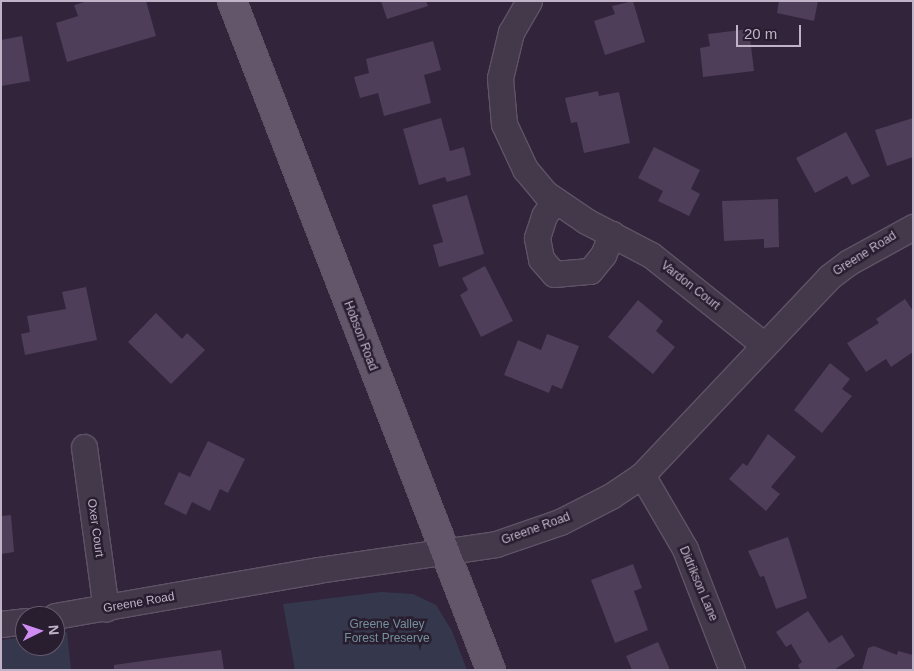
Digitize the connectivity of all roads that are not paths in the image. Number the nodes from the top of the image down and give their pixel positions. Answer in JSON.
{"nodes":[{"id":1,"x":232,"y":1,"type":"edge"},
{"id":2,"x":529,"y":1,"type":"edge"},
{"id":3,"x":555,"y":200,"type":"junction"},
{"id":4,"x":913,"y":227,"type":"edge"},
{"id":5,"x":612,"y":234,"type":"junction"},
{"id":6,"x":763,"y":344,"type":"junction"},
{"id":7,"x":84,"y":447,"type":"dead end"},
{"id":8,"x":642,"y":475,"type":"junction"},
{"id":9,"x":444,"y":553,"type":"junction"},
{"id":10,"x":106,"y":609,"type":"junction"},
{"id":11,"x":65,"y":615,"type":"edge"},
{"id":12,"x":15,"y":622,"type":"edge"},
{"id":13,"x":1,"y":624,"type":"edge"},
{"id":14,"x":491,"y":670,"type":"edge"},
{"id":15,"x":732,"y":670,"type":"edge"}],
"edges":[{"from":1,"to":9,"type":"main road","name":"Hobson Road"},
{"from":2,"to":3,"type":"street","name":"Vardon Court"},
{"from":3,"to":5,"type":"street","name":"Vardon Court"},
{"from":3,"to":5,"type":"street"},
{"from":4,"to":6,"type":"street","name":"Greene Road"},
{"from":5,"to":6,"type":"street","name":"Vardon Court"},
{"from":6,"to":8,"type":"street","name":"Greene Road"},
{"from":7,"to":10,"type":"street","name":"Oxer Court"},
{"from":8,"to":9,"type":"street","name":"Greene Road"},
{"from":8,"to":15,"type":"street","name":"Didrikson Lane"},
{"from":9,"to":10,"type":"street","name":"Greene Road"},
{"from":9,"to":14,"type":"main road","name":"Hobson Road"},
{"from":10,"to":11,"type":"street","name":"Greene Road"},
{"from":12,"to":13,"type":"street"}]}
